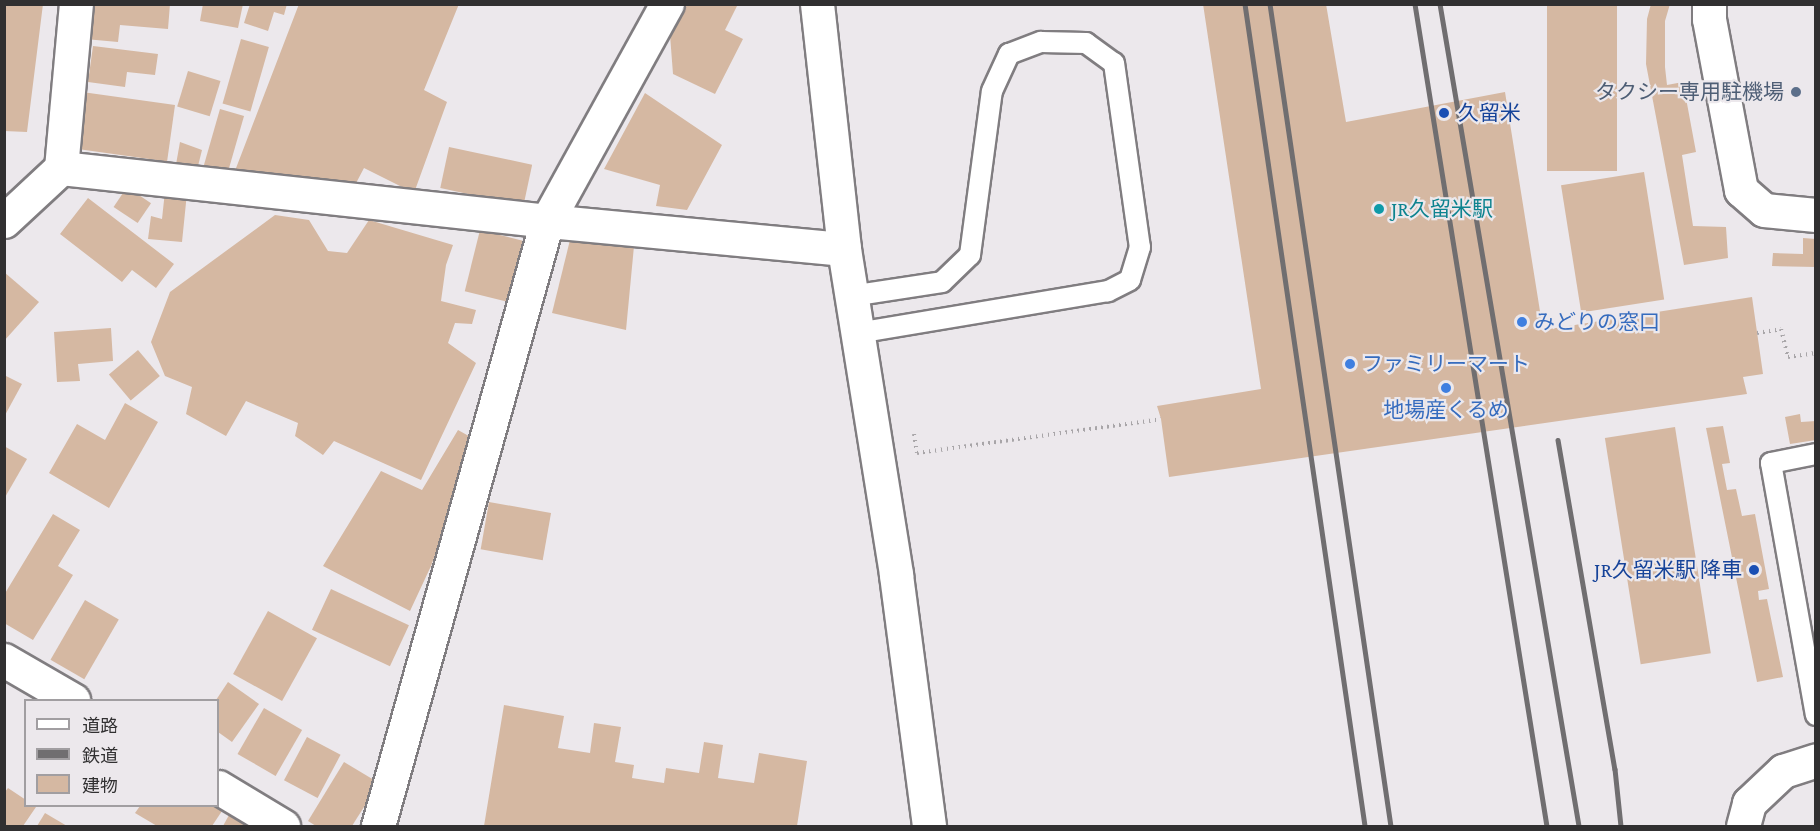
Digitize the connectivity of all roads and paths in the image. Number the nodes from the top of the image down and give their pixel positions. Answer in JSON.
{"nodes":[{"id":1,"x":76,"y":4,"type":"edge"},
{"id":2,"x":667,"y":4,"type":"edge"},
{"id":3,"x":817,"y":4,"type":"edge"},
{"id":4,"x":1709,"y":4,"type":"edge"},
{"id":5,"x":62,"y":168,"type":"junction"},
{"id":6,"x":1815,"y":215,"type":"edge"},
{"id":7,"x":4,"y":221,"type":"edge"},
{"id":8,"x":547,"y":221,"type":"junction"},
{"id":9,"x":844,"y":249,"type":"junction"},
{"id":10,"x":851,"y":296,"type":"junction"},
{"id":11,"x":857,"y":333,"type":"junction"},
{"id":12,"x":1757,"y":333,"type":"dead end"},
{"id":13,"x":1815,"y":353,"type":"edge"},
{"id":14,"x":1161,"y":418,"type":"dead end"},
{"id":15,"x":914,"y":431,"type":"dead end"},
{"id":16,"x":1815,"y":454,"type":"edge"},
{"id":17,"x":4,"y":660,"type":"edge"},
{"id":18,"x":71,"y":699,"type":"edge"},
{"id":19,"x":1815,"y":715,"type":"edge"},
{"id":20,"x":1815,"y":760,"type":"edge"},
{"id":21,"x":219,"y":788,"type":"edge"},
{"id":22,"x":284,"y":826,"type":"edge"},
{"id":23,"x":378,"y":826,"type":"edge"},
{"id":24,"x":929,"y":826,"type":"edge"},
{"id":25,"x":1743,"y":826,"type":"edge"}],
"edges":[{"from":1,"to":5,"type":"street"},
{"from":2,"to":8,"type":"street"},
{"from":3,"to":9,"type":"street"},
{"from":4,"to":6,"type":"street"},
{"from":5,"to":7,"type":"street"},
{"from":5,"to":8,"type":"street"},
{"from":8,"to":9,"type":"street"},
{"from":8,"to":23,"type":"street"},
{"from":9,"to":10,"type":"street"},
{"from":10,"to":11,"type":"street"},
{"from":10,"to":11,"type":"lane"},
{"from":11,"to":24,"type":"street"},
{"from":12,"to":13,"type":"path"},
{"from":14,"to":15,"type":"path"},
{"from":16,"to":19,"type":"lane"},
{"from":17,"to":18,"type":"street"},
{"from":20,"to":25,"type":"street"},
{"from":21,"to":22,"type":"street"}]}
